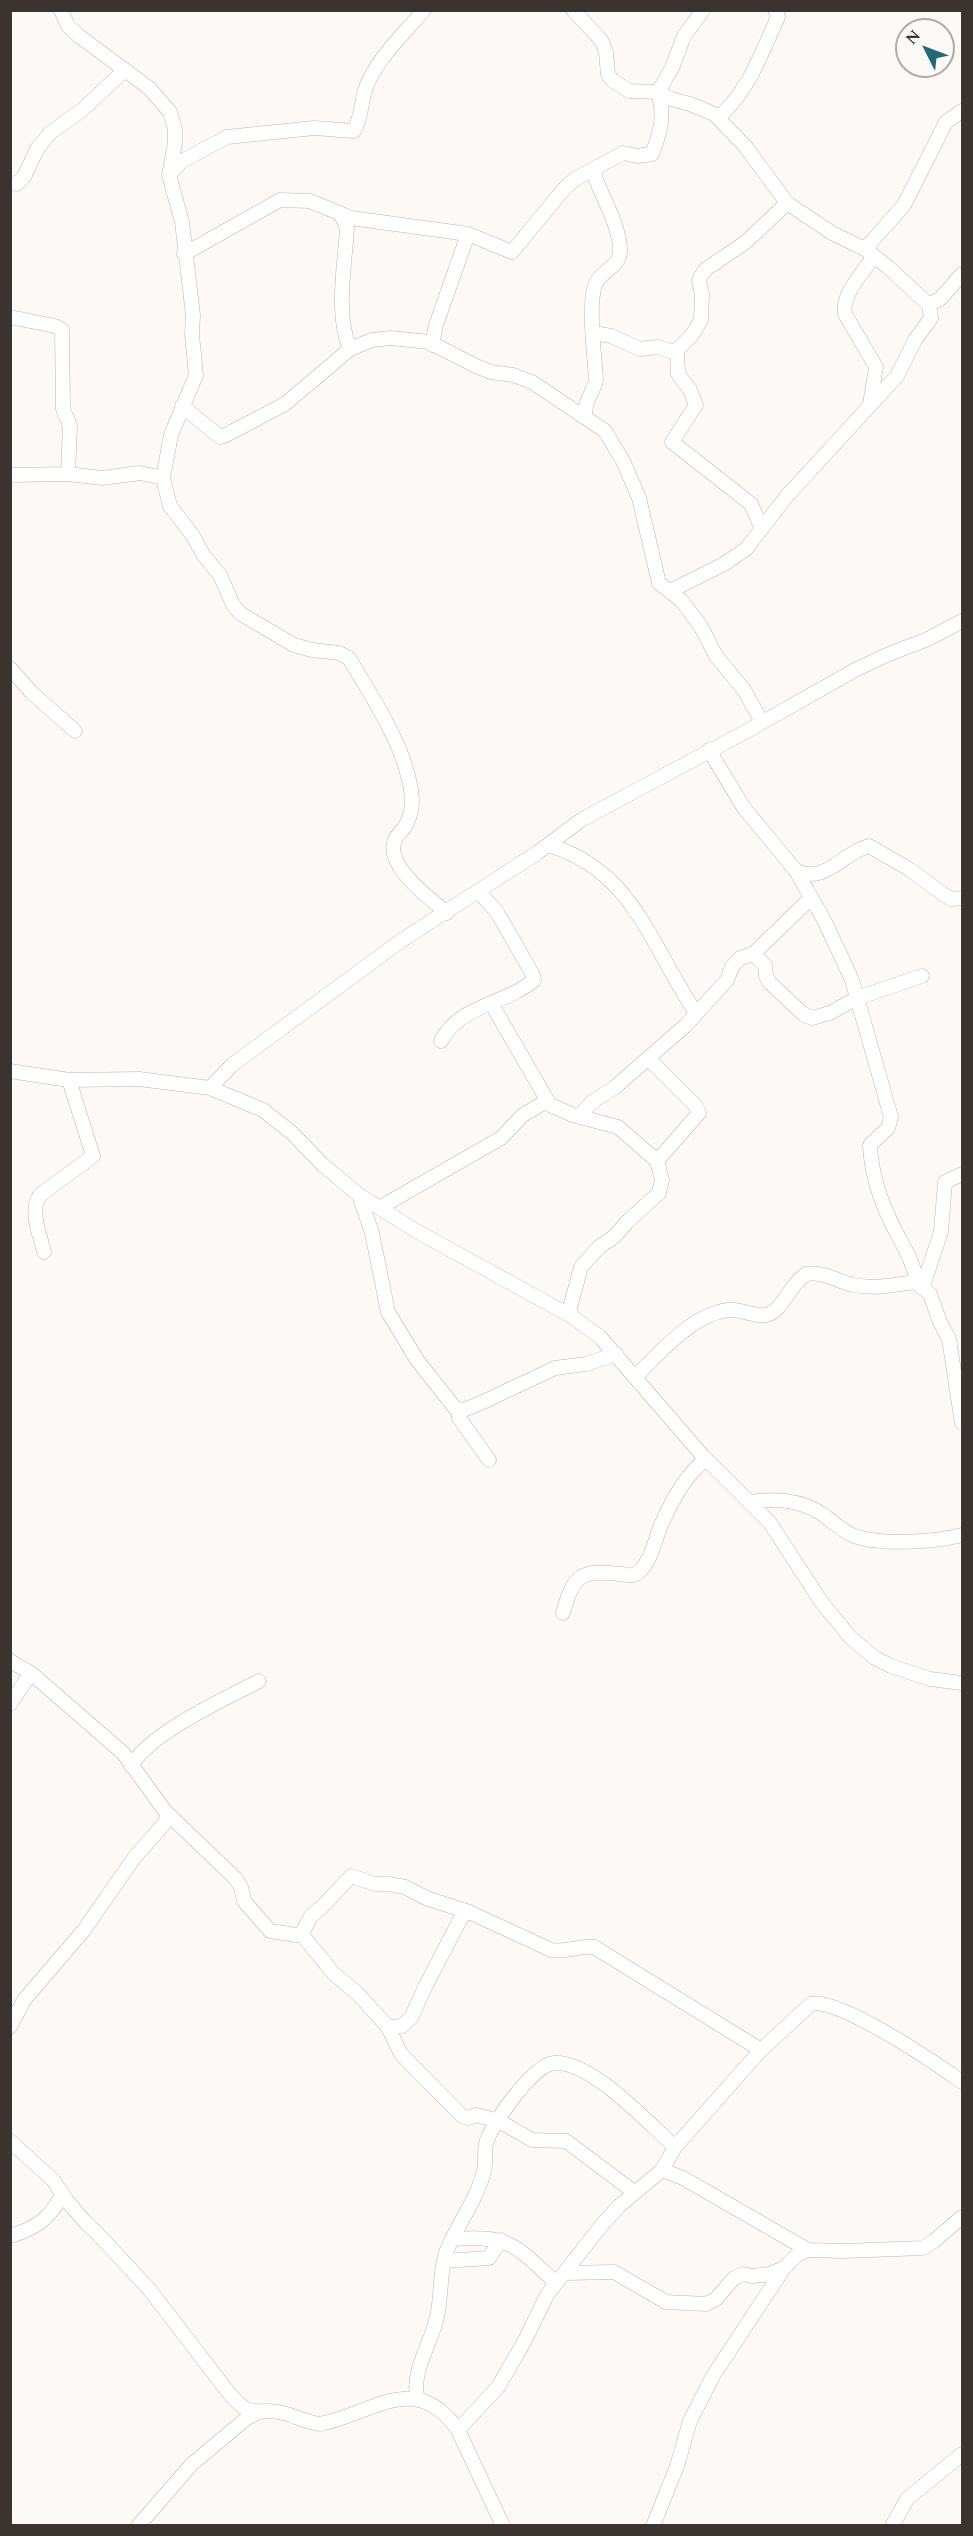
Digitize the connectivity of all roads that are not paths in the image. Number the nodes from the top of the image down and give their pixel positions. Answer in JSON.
{"nodes":[{"id":1,"x":60,"y":10,"type":"edge"},
{"id":2,"x":424,"y":10,"type":"edge"},
{"id":3,"x":573,"y":10,"type":"edge"},
{"id":4,"x":703,"y":10,"type":"edge"},
{"id":5,"x":775,"y":10,"type":"edge"},
{"id":6,"x":125,"y":70,"type":"junction"},
{"id":7,"x":658,"y":92,"type":"junction"},
{"id":8,"x":963,"y":111,"type":"edge"},
{"id":9,"x":719,"y":117,"type":"junction"},
{"id":10,"x":594,"y":169,"type":"junction"},
{"id":11,"x":169,"y":175,"type":"junction"},
{"id":12,"x":10,"y":183,"type":"edge"},
{"id":13,"x":787,"y":203,"type":"junction"},
{"id":14,"x":341,"y":215,"type":"junction"},
{"id":15,"x":468,"y":234,"type":"junction"},
{"id":16,"x":869,"y":253,"type":"junction"},
{"id":17,"x":184,"y":254,"type":"junction"},
{"id":18,"x":963,"y":274,"type":"edge"},
{"id":19,"x":929,"y":305,"type":"junction"},
{"id":20,"x":10,"y":317,"type":"edge"},
{"id":21,"x":594,"y":333,"type":"junction"},
{"id":22,"x":432,"y":345,"type":"junction"},
{"id":23,"x":350,"y":349,"type":"junction"},
{"id":24,"x":677,"y":350,"type":"junction"},
{"id":25,"x":870,"y":404,"type":"junction"},
{"id":26,"x":182,"y":406,"type":"junction"},
{"id":27,"x":586,"y":418,"type":"junction"},
{"id":28,"x":68,"y":474,"type":"junction"},
{"id":29,"x":10,"y":475,"type":"edge"},
{"id":30,"x":163,"y":478,"type":"junction"},
{"id":31,"x":761,"y":527,"type":"junction"},
{"id":32,"x":670,"y":591,"type":"junction"},
{"id":33,"x":963,"y":621,"type":"edge"},
{"id":34,"x":10,"y":668,"type":"edge"},
{"id":35,"x":762,"y":722,"type":"junction"},
{"id":36,"x":75,"y":731,"type":"dead end"},
{"id":37,"x":709,"y":750,"type":"junction"},
{"id":38,"x":548,"y":845,"type":"junction"},
{"id":39,"x":796,"y":871,"type":"junction"},
{"id":40,"x":478,"y":891,"type":"junction"},
{"id":41,"x":811,"y":898,"type":"junction"},
{"id":42,"x":963,"y":898,"type":"edge"},
{"id":43,"x":447,"y":913,"type":"junction"},
{"id":44,"x":753,"y":954,"type":"junction"},
{"id":45,"x":922,"y":976,"type":"dead end"},
{"id":46,"x":857,"y":998,"type":"junction"},
{"id":47,"x":491,"y":1003,"type":"junction"},
{"id":48,"x":696,"y":1013,"type":"junction"},
{"id":49,"x":441,"y":1041,"type":"dead end"},
{"id":50,"x":648,"y":1059,"type":"junction"},
{"id":51,"x":10,"y":1071,"type":"edge"},
{"id":52,"x":69,"y":1080,"type":"junction"},
{"id":53,"x":210,"y":1088,"type":"junction"},
{"id":54,"x":547,"y":1101,"type":"junction"},
{"id":55,"x":579,"y":1116,"type":"junction"},
{"id":56,"x":657,"y":1161,"type":"junction"},
{"id":57,"x":963,"y":1174,"type":"edge"},
{"id":58,"x":359,"y":1195,"type":"junction"},
{"id":59,"x":379,"y":1208,"type":"junction"},
{"id":60,"x":44,"y":1252,"type":"dead end"},
{"id":61,"x":921,"y":1284,"type":"junction"},
{"id":62,"x":571,"y":1316,"type":"junction"},
{"id":63,"x":956,"y":1340,"type":"edge"},
{"id":64,"x":616,"y":1354,"type":"junction"},
{"id":65,"x":635,"y":1377,"type":"junction"},
{"id":66,"x":458,"y":1410,"type":"junction"},
{"id":67,"x":963,"y":1423,"type":"edge"},
{"id":68,"x":706,"y":1459,"type":"junction"},
{"id":69,"x":489,"y":1460,"type":"dead end"},
{"id":70,"x":750,"y":1502,"type":"junction"},
{"id":71,"x":963,"y":1535,"type":"edge"},
{"id":72,"x":563,"y":1612,"type":"dead end"},
{"id":73,"x":10,"y":1661,"type":"edge"},
{"id":74,"x":31,"y":1673,"type":"junction"},
{"id":75,"x":259,"y":1681,"type":"dead end"},
{"id":76,"x":963,"y":1683,"type":"edge"},
{"id":77,"x":10,"y":1704,"type":"edge"},
{"id":78,"x":131,"y":1766,"type":"junction"},
{"id":79,"x":168,"y":1814,"type":"junction"},
{"id":80,"x":469,"y":1912,"type":"junction"},
{"id":81,"x":301,"y":1935,"type":"junction"},
{"id":82,"x":10,"y":2027,"type":"edge"},
{"id":83,"x":388,"y":2027,"type":"junction"},
{"id":84,"x":761,"y":2050,"type":"junction"},
{"id":85,"x":963,"y":2082,"type":"edge"},
{"id":86,"x":499,"y":2121,"type":"junction"},
{"id":87,"x":10,"y":2141,"type":"edge"},
{"id":88,"x":675,"y":2147,"type":"junction"},
{"id":89,"x":662,"y":2170,"type":"junction"},
{"id":90,"x":634,"y":2192,"type":"junction"},
{"id":91,"x":62,"y":2195,"type":"junction"},
{"id":92,"x":963,"y":2217,"type":"edge"},
{"id":93,"x":10,"y":2236,"type":"edge"},
{"id":94,"x":452,"y":2239,"type":"junction"},
{"id":95,"x":501,"y":2240,"type":"junction"},
{"id":96,"x":808,"y":2250,"type":"junction"},
{"id":97,"x":444,"y":2261,"type":"junction"},
{"id":98,"x":784,"y":2268,"type":"junction"},
{"id":99,"x":561,"y":2278,"type":"junction"},
{"id":100,"x":418,"y":2400,"type":"junction"},
{"id":101,"x":257,"y":2413,"type":"junction"},
{"id":102,"x":458,"y":2430,"type":"junction"},
{"id":103,"x":963,"y":2454,"type":"edge"},
{"id":104,"x":138,"y":2526,"type":"edge"},
{"id":105,"x":503,"y":2526,"type":"edge"},
{"id":106,"x":653,"y":2526,"type":"edge"},
{"id":107,"x":892,"y":2526,"type":"edge"}],
"edges":[{"from":1,"to":6,"type":"street"},
{"from":2,"to":11,"type":"street"},
{"from":3,"to":7,"type":"street"},
{"from":4,"to":7,"type":"street"},
{"from":5,"to":9,"type":"street"},
{"from":6,"to":11,"type":"street"},
{"from":6,"to":12,"type":"street"},
{"from":7,"to":9,"type":"street"},
{"from":7,"to":10,"type":"street"},
{"from":8,"to":16,"type":"street"},
{"from":9,"to":13,"type":"street"},
{"from":10,"to":15,"type":"street"},
{"from":10,"to":21,"type":"street"},
{"from":11,"to":17,"type":"street"},
{"from":13,"to":16,"type":"street"},
{"from":13,"to":24,"type":"street"},
{"from":14,"to":15,"type":"street"},
{"from":14,"to":17,"type":"street"},
{"from":14,"to":23,"type":"street"},
{"from":15,"to":22,"type":"street"},
{"from":16,"to":19,"type":"street"},
{"from":16,"to":25,"type":"street"},
{"from":17,"to":26,"type":"street"},
{"from":18,"to":19,"type":"street"},
{"from":19,"to":25,"type":"street"},
{"from":20,"to":28,"type":"street"},
{"from":21,"to":24,"type":"street"},
{"from":21,"to":27,"type":"street"},
{"from":22,"to":23,"type":"street"},
{"from":22,"to":27,"type":"street"},
{"from":23,"to":26,"type":"street"},
{"from":24,"to":31,"type":"street"},
{"from":25,"to":31,"type":"street"},
{"from":26,"to":30,"type":"street"},
{"from":27,"to":32,"type":"street"},
{"from":28,"to":29,"type":"street"},
{"from":28,"to":30,"type":"street"},
{"from":30,"to":43,"type":"street"},
{"from":31,"to":32,"type":"street"},
{"from":32,"to":35,"type":"street"},
{"from":33,"to":35,"type":"street"},
{"from":34,"to":36,"type":"street"},
{"from":35,"to":37,"type":"street"},
{"from":37,"to":38,"type":"street"},
{"from":37,"to":39,"type":"street"},
{"from":38,"to":40,"type":"street"},
{"from":38,"to":48,"type":"street"},
{"from":39,"to":41,"type":"street"},
{"from":39,"to":42,"type":"street"},
{"from":40,"to":43,"type":"street"},
{"from":40,"to":47,"type":"street"},
{"from":41,"to":44,"type":"street"},
{"from":41,"to":46,"type":"street"},
{"from":43,"to":53,"type":"street"},
{"from":44,"to":46,"type":"street"},
{"from":44,"to":48,"type":"street"},
{"from":45,"to":46,"type":"street"},
{"from":46,"to":61,"type":"street"},
{"from":47,"to":49,"type":"street"},
{"from":47,"to":54,"type":"street"},
{"from":48,"to":50,"type":"street"},
{"from":50,"to":55,"type":"street"},
{"from":50,"to":56,"type":"street"},
{"from":51,"to":52,"type":"street"},
{"from":52,"to":53,"type":"street"},
{"from":52,"to":60,"type":"street"},
{"from":53,"to":58,"type":"street"},
{"from":54,"to":55,"type":"street"},
{"from":54,"to":59,"type":"street"},
{"from":55,"to":56,"type":"street"},
{"from":56,"to":62,"type":"street"},
{"from":57,"to":61,"type":"street"},
{"from":58,"to":59,"type":"street"},
{"from":58,"to":66,"type":"street"},
{"from":59,"to":62,"type":"street"},
{"from":61,"to":63,"type":"street"},
{"from":61,"to":65,"type":"street"},
{"from":62,"to":64,"type":"street"},
{"from":63,"to":67,"type":"street"},
{"from":64,"to":65,"type":"street"},
{"from":64,"to":66,"type":"street"},
{"from":65,"to":68,"type":"street"},
{"from":66,"to":69,"type":"street"},
{"from":68,"to":70,"type":"street"},
{"from":68,"to":72,"type":"street"},
{"from":70,"to":71,"type":"street"},
{"from":70,"to":76,"type":"street"},
{"from":73,"to":74,"type":"street"},
{"from":74,"to":77,"type":"street"},
{"from":74,"to":78,"type":"street"},
{"from":75,"to":78,"type":"street"},
{"from":78,"to":79,"type":"street"},
{"from":79,"to":81,"type":"street"},
{"from":79,"to":82,"type":"street"},
{"from":80,"to":81,"type":"street"},
{"from":80,"to":83,"type":"street"},
{"from":80,"to":84,"type":"street"},
{"from":81,"to":83,"type":"street"},
{"from":83,"to":86,"type":"street"},
{"from":84,"to":85,"type":"street"},
{"from":84,"to":88,"type":"street"},
{"from":86,"to":88,"type":"street"},
{"from":86,"to":90,"type":"street"},
{"from":86,"to":94,"type":"street"},
{"from":87,"to":91,"type":"street"},
{"from":88,"to":89,"type":"street"},
{"from":89,"to":90,"type":"street"},
{"from":89,"to":96,"type":"street"},
{"from":90,"to":99,"type":"street"},
{"from":91,"to":93,"type":"street"},
{"from":91,"to":101,"type":"street"},
{"from":92,"to":96,"type":"street"},
{"from":94,"to":95,"type":"street"},
{"from":94,"to":97,"type":"street"},
{"from":95,"to":97,"type":"street"},
{"from":95,"to":99,"type":"street"},
{"from":96,"to":98,"type":"street"},
{"from":97,"to":100,"type":"street"},
{"from":98,"to":99,"type":"street"},
{"from":98,"to":106,"type":"street"},
{"from":99,"to":102,"type":"street"},
{"from":100,"to":101,"type":"street"},
{"from":100,"to":102,"type":"street"},
{"from":101,"to":104,"type":"street"},
{"from":102,"to":105,"type":"street"},
{"from":103,"to":107,"type":"street"}]}
